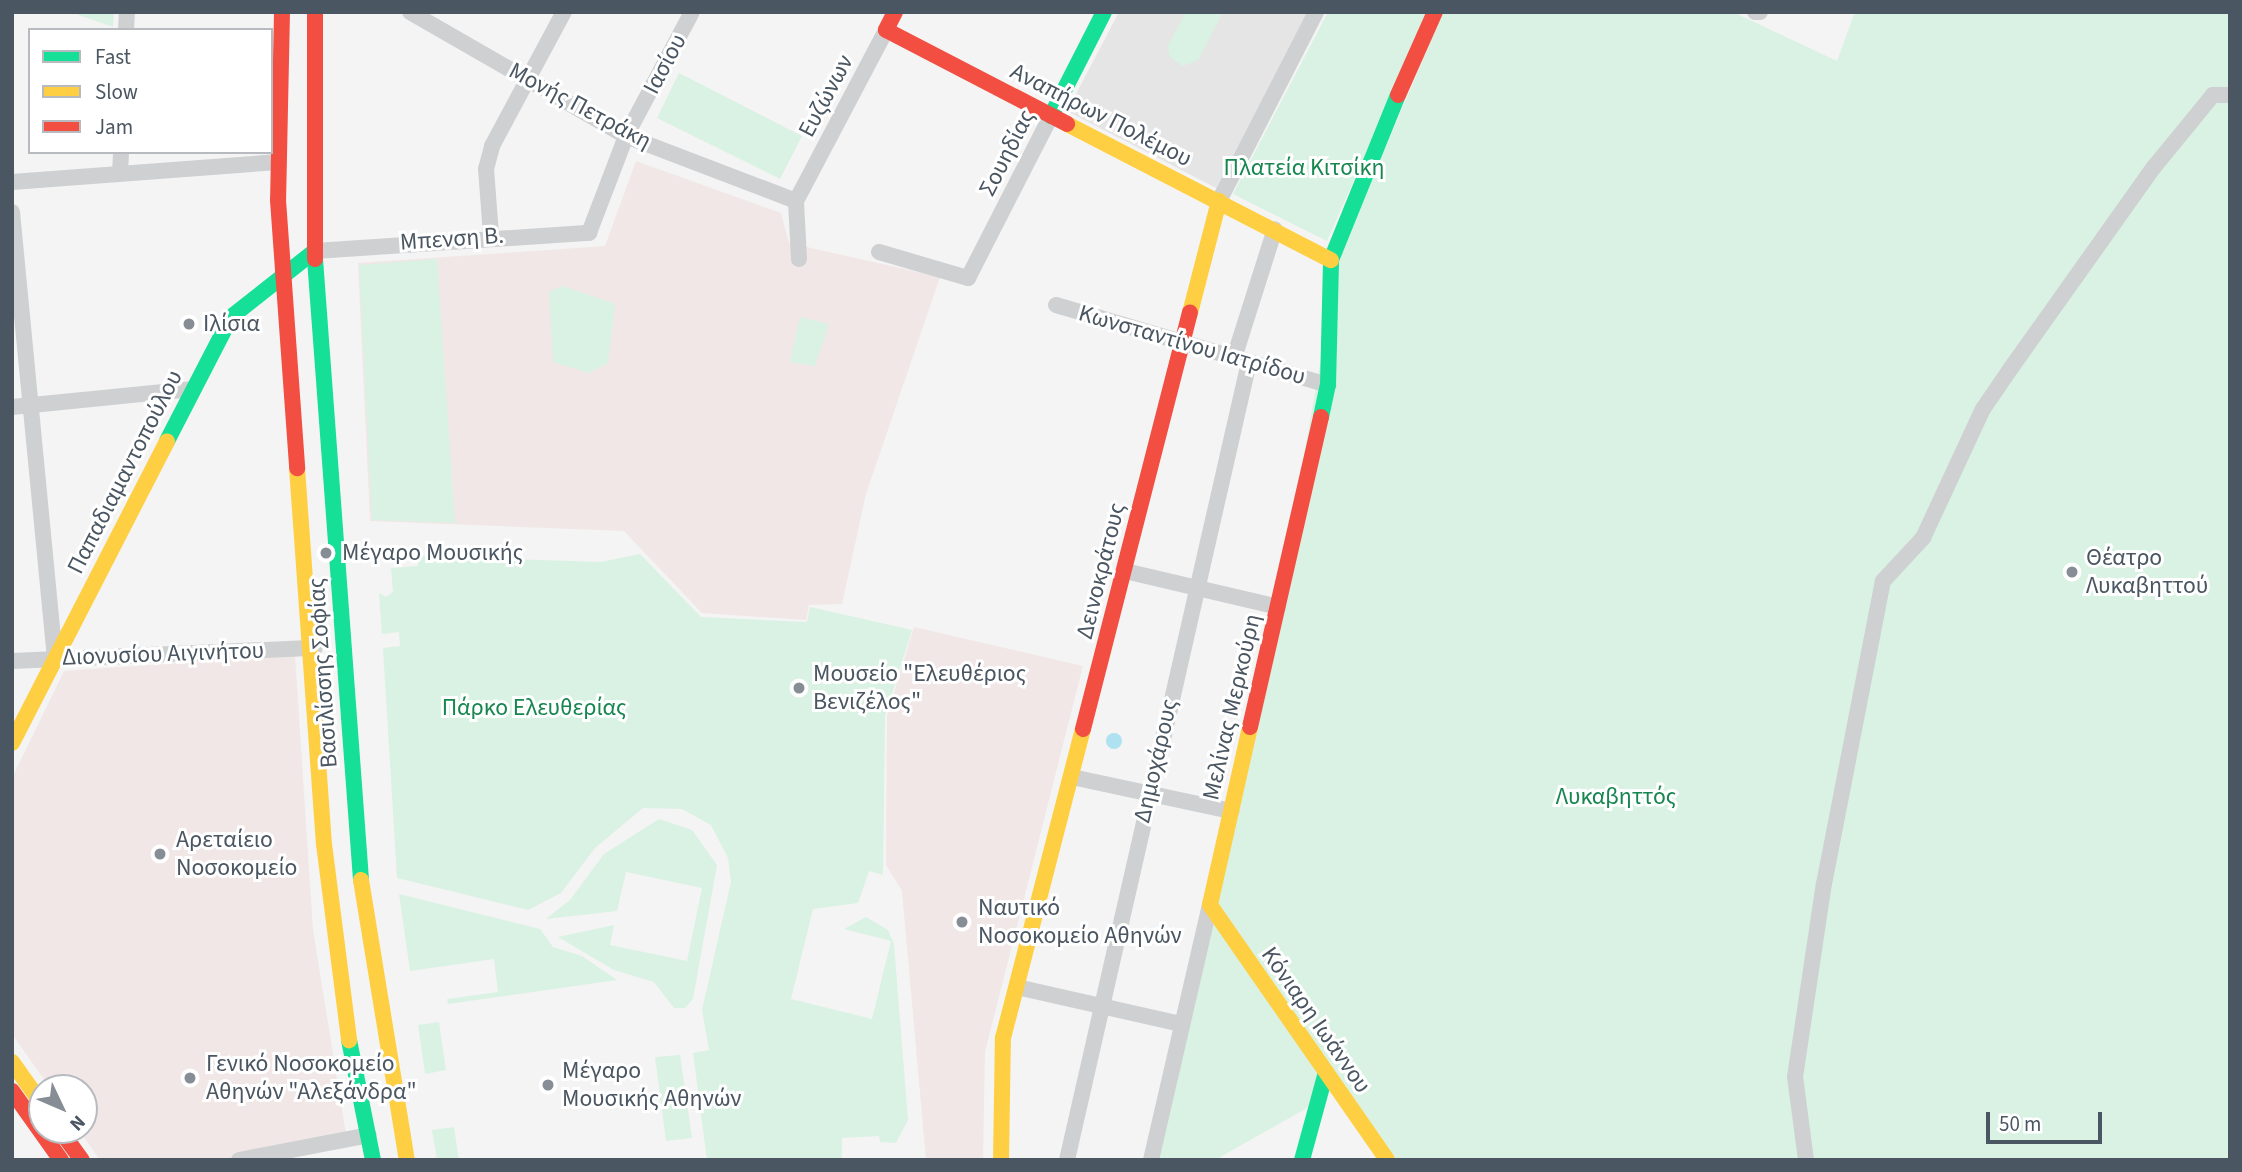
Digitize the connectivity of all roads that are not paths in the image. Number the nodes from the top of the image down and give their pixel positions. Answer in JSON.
{"nodes":[{"id":1,"x":282,"y":12,"type":"edge"},
{"id":2,"x":315,"y":12,"type":"edge"},
{"id":3,"x":410,"y":12,"type":"edge"},
{"id":4,"x":564,"y":12,"type":"edge"},
{"id":5,"x":692,"y":12,"type":"edge"},
{"id":6,"x":895,"y":12,"type":"edge"},
{"id":7,"x":1104,"y":12,"type":"edge"},
{"id":8,"x":1316,"y":12,"type":"edge"},
{"id":9,"x":1435,"y":12,"type":"edge"},
{"id":10,"x":433,"y":18,"type":"edge"},
{"id":11,"x":886,"y":30,"type":"junction"},
{"id":12,"x":528,"y":79,"type":"junction"},
{"id":13,"x":2230,"y":95,"type":"edge"},
{"id":14,"x":1051,"y":116,"type":"junction"},
{"id":15,"x":626,"y":136,"type":"junction"},
{"id":16,"x":121,"y":154,"type":"edge"},
{"id":17,"x":278,"y":162,"type":"junction"},
{"id":18,"x":121,"y":173,"type":"junction"},
{"id":19,"x":12,"y":182,"type":"edge"},
{"id":20,"x":796,"y":201,"type":"junction"},
{"id":21,"x":1219,"y":201,"type":"junction"},
{"id":22,"x":12,"y":212,"type":"edge"},
{"id":23,"x":1275,"y":229,"type":"junction"},
{"id":24,"x":589,"y":233,"type":"joint"},
{"id":25,"x":491,"y":235,"type":"junction"},
{"id":26,"x":315,"y":251,"type":"junction"},
{"id":27,"x":879,"y":252,"type":"dead end"},
{"id":28,"x":799,"y":259,"type":"dead end"},
{"id":29,"x":1331,"y":260,"type":"junction"},
{"id":30,"x":284,"y":273,"type":"junction"},
{"id":31,"x":16,"y":293,"type":"edge"},
{"id":32,"x":1056,"y":305,"type":"dead end"},
{"id":33,"x":1181,"y":342,"type":"junction"},
{"id":34,"x":1242,"y":360,"type":"junction"},
{"id":35,"x":1328,"y":385,"type":"junction"},
{"id":36,"x":191,"y":389,"type":"junction"},
{"id":37,"x":30,"y":405,"type":"junction"},
{"id":38,"x":12,"y":407,"type":"edge"},
{"id":39,"x":1125,"y":572,"type":"junction"},
{"id":40,"x":1197,"y":588,"type":"junction"},
{"id":41,"x":1278,"y":607,"type":"junction"},
{"id":42,"x":315,"y":648,"type":"junction"},
{"id":43,"x":55,"y":658,"type":"junction"},
{"id":44,"x":12,"y":661,"type":"edge"},
{"id":45,"x":12,"y":743,"type":"edge"},
{"id":46,"x":1072,"y":776,"type":"junction"},
{"id":47,"x":1149,"y":793,"type":"junction"},
{"id":48,"x":1231,"y":811,"type":"junction"},
{"id":49,"x":1210,"y":905,"type":"junction"},
{"id":50,"x":1017,"y":986,"type":"junction"},
{"id":51,"x":1101,"y":1006,"type":"junction"},
{"id":52,"x":1181,"y":1024,"type":"junction"},
{"id":53,"x":12,"y":1062,"type":"edge"},
{"id":54,"x":1326,"y":1072,"type":"junction"},
{"id":55,"x":28,"y":1084,"type":"edge"},
{"id":56,"x":12,"y":1091,"type":"edge"},
{"id":57,"x":369,"y":1135,"type":"junction"},
{"id":58,"x":70,"y":1144,"type":"edge"},
{"id":59,"x":61,"y":1160,"type":"edge"},
{"id":60,"x":82,"y":1160,"type":"edge"},
{"id":61,"x":239,"y":1160,"type":"edge"},
{"id":62,"x":373,"y":1160,"type":"edge"},
{"id":63,"x":407,"y":1160,"type":"edge"},
{"id":64,"x":1001,"y":1160,"type":"edge"},
{"id":65,"x":1067,"y":1160,"type":"edge"},
{"id":66,"x":1151,"y":1160,"type":"edge"},
{"id":67,"x":1302,"y":1160,"type":"edge"},
{"id":68,"x":1387,"y":1160,"type":"edge"},
{"id":69,"x":1806,"y":1160,"type":"edge"}],
"edges":[{"from":1,"to":17,"type":"street","name":"Βασιλίσσης Σοφίας"},
{"from":2,"to":26,"type":"street","name":"Βασιλίσσης Σοφίας"},
{"from":3,"to":10,"type":"street","name":"Μονής Πετράκη"},
{"from":4,"to":12,"type":"street"},
{"from":5,"to":15,"type":"street","name":"Ιασίου"},
{"from":6,"to":11,"type":"street","name":"Ευζώνων"},
{"from":7,"to":14,"type":"street","name":"Σουηδίας"},
{"from":8,"to":21,"type":"street","name":"Δεινοκράτους"},
{"from":9,"to":29,"type":"street","name":"Μελίνας Μερκούρη"},
{"from":10,"to":12,"type":"street","name":"Μονής Πετράκη"},
{"from":11,"to":14,"type":"street","name":"Αναπήρων Πολέμου"},
{"from":11,"to":20,"type":"street","name":"Ευζώνων"},
{"from":12,"to":15,"type":"street","name":"Μονής Πετράκη"},
{"from":12,"to":25,"type":"street"},
{"from":13,"to":69,"type":"street"},
{"from":14,"to":21,"type":"street","name":"Αναπήρων Πολέμου"},
{"from":14,"to":27,"type":"street","name":"Σουηδίας"},
{"from":15,"to":20,"type":"street","name":"Μονής Πετράκη"},
{"from":15,"to":24,"type":"street","name":"Ιασίου"},
{"from":16,"to":18,"type":"street"},
{"from":17,"to":18,"type":"street"},
{"from":17,"to":30,"type":"street","name":"Βασιλίσσης Σοφίας"},
{"from":18,"to":19,"type":"street"},
{"from":20,"to":28,"type":"street"},
{"from":21,"to":23,"type":"street","name":"Αναπήρων Πολέμου"},
{"from":21,"to":33,"type":"street","name":"Δεινοκράτους"},
{"from":22,"to":31,"type":"street"},
{"from":23,"to":29,"type":"street","name":"Αναπήρων Πολέμου"},
{"from":23,"to":34,"type":"street","name":"Δημοχάρους"},
{"from":24,"to":25,"type":"street","name":"Μπενση Β."},
{"from":25,"to":26,"type":"street","name":"Μπενση Β."},
{"from":26,"to":30,"type":"street","name":"Παπαδιαμαντοπούλου"},
{"from":26,"to":63,"type":"street","name":"Βασιλίσσης Σοφίας"},
{"from":29,"to":35,"type":"street","name":"Μελίνας Μερκούρη"},
{"from":30,"to":36,"type":"street","name":"Παπαδιαμαντοπούλου"},
{"from":30,"to":42,"type":"street","name":"Βασιλίσσης Σοφίας"},
{"from":31,"to":37,"type":"street"},
{"from":32,"to":33,"type":"street","name":"Κωνσταντίνου Ιατρίδου"},
{"from":33,"to":34,"type":"street","name":"Κωνσταντίνου Ιατρίδου"},
{"from":33,"to":39,"type":"street","name":"Δεινοκράτους"},
{"from":34,"to":35,"type":"street","name":"Κωνσταντίνου Ιατρίδου"},
{"from":34,"to":40,"type":"street","name":"Δημοχάρους"},
{"from":35,"to":41,"type":"street","name":"Μελίνας Μερκούρη"},
{"from":36,"to":37,"type":"street"},
{"from":36,"to":43,"type":"street","name":"Παπαδιαμαντοπούλου"},
{"from":37,"to":38,"type":"street"},
{"from":37,"to":43,"type":"street"},
{"from":39,"to":40,"type":"street"},
{"from":39,"to":46,"type":"street","name":"Δεινοκράτους"},
{"from":40,"to":41,"type":"street"},
{"from":40,"to":47,"type":"street","name":"Δημοχάρους"},
{"from":41,"to":48,"type":"street","name":"Μελίνας Μερκούρη"},
{"from":42,"to":43,"type":"street","name":"Διονυσίου Αιγινήτου"},
{"from":42,"to":57,"type":"street","name":"Βασιλίσσης Σοφίας"},
{"from":43,"to":44,"type":"street","name":"Διονυσίου Αιγινήτου"},
{"from":43,"to":45,"type":"street","name":"Παπαδιαμαντοπούλου"},
{"from":46,"to":47,"type":"street"},
{"from":46,"to":50,"type":"street","name":"Δεινοκράτους"},
{"from":47,"to":48,"type":"street"},
{"from":47,"to":51,"type":"street","name":"Δημοχάρους"},
{"from":48,"to":49,"type":"street","name":"Μελίνας Μερκούρη"},
{"from":49,"to":52,"type":"street","name":"Μελίνας Μερκούρη"},
{"from":49,"to":54,"type":"street","name":"Κόνιαρη Ιωάννου"},
{"from":50,"to":51,"type":"street"},
{"from":50,"to":64,"type":"street","name":"Δεινοκράτους"},
{"from":51,"to":52,"type":"street"},
{"from":51,"to":65,"type":"street","name":"Δημοχάρους"},
{"from":52,"to":66,"type":"street","name":"Μελίνας Μερκούρη"},
{"from":53,"to":55,"type":"street"},
{"from":54,"to":67,"type":"street"},
{"from":54,"to":68,"type":"street","name":"Κόνιαρη Ιωάννου"},
{"from":56,"to":59,"type":"street"},
{"from":57,"to":61,"type":"street"},
{"from":57,"to":62,"type":"street","name":"Βασιλίσσης Σοφίας"},
{"from":58,"to":60,"type":"street"}]}
